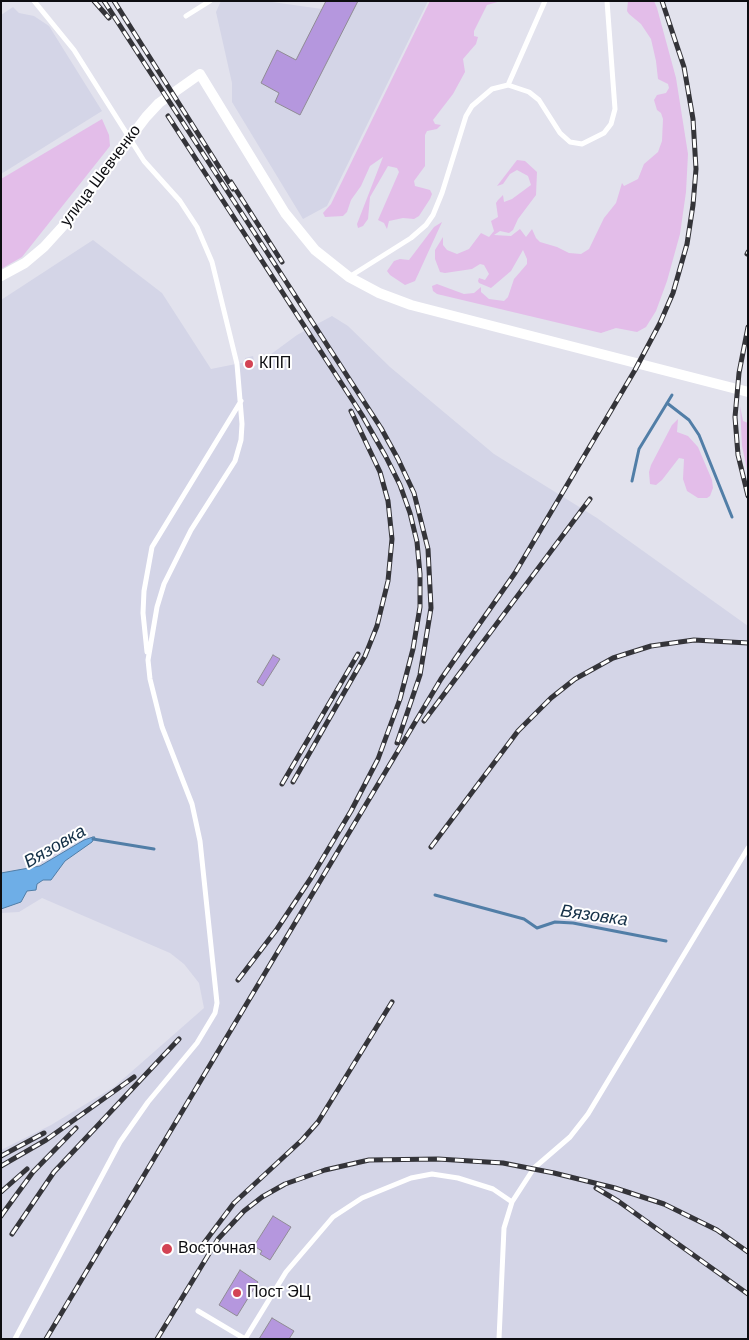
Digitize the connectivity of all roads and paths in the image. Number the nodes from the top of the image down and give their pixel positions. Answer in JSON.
{"nodes":[{"id":1,"x":34,"y":1,"type":"edge"},
{"id":2,"x":210,"y":1,"type":"edge"},
{"id":3,"x":545,"y":1,"type":"edge"},
{"id":4,"x":607,"y":1,"type":"edge"},
{"id":5,"x":186,"y":16,"type":"dead end"},
{"id":6,"x":508,"y":85,"type":"junction"},
{"id":7,"x":130,"y":140,"type":"junction"},
{"id":8,"x":1,"y":276,"type":"edge"},
{"id":9,"x":348,"y":277,"type":"junction"},
{"id":10,"x":748,"y":392,"type":"edge"},
{"id":11,"x":241,"y":401,"type":"junction"},
{"id":12,"x":148,"y":660,"type":"junction"},
{"id":13,"x":748,"y":848,"type":"edge"},
{"id":14,"x":512,"y":1202,"type":"junction"},
{"id":15,"x":198,"y":1311,"type":"dead end"},
{"id":16,"x":15,"y":1339,"type":"edge"},
{"id":17,"x":499,"y":1339,"type":"edge"}],
"edges":[{"from":1,"to":7,"type":"lane"},
{"from":2,"to":5,"type":"lane"},
{"from":3,"to":6,"type":"lane"},
{"from":4,"to":6,"type":"lane"},
{"from":6,"to":9,"type":"lane"},
{"from":7,"to":8,"type":"street","name":"улица Шевченко"},
{"from":7,"to":9,"type":"street","name":"улица Шевченко"},
{"from":7,"to":11,"type":"lane"},
{"from":9,"to":10,"type":"street"},
{"from":11,"to":12,"type":"lane"},
{"from":11,"to":12,"type":"lane"},
{"from":12,"to":16,"type":"lane"},
{"from":13,"to":14,"type":"lane"},
{"from":14,"to":15,"type":"lane"},
{"from":14,"to":17,"type":"lane"}]}
